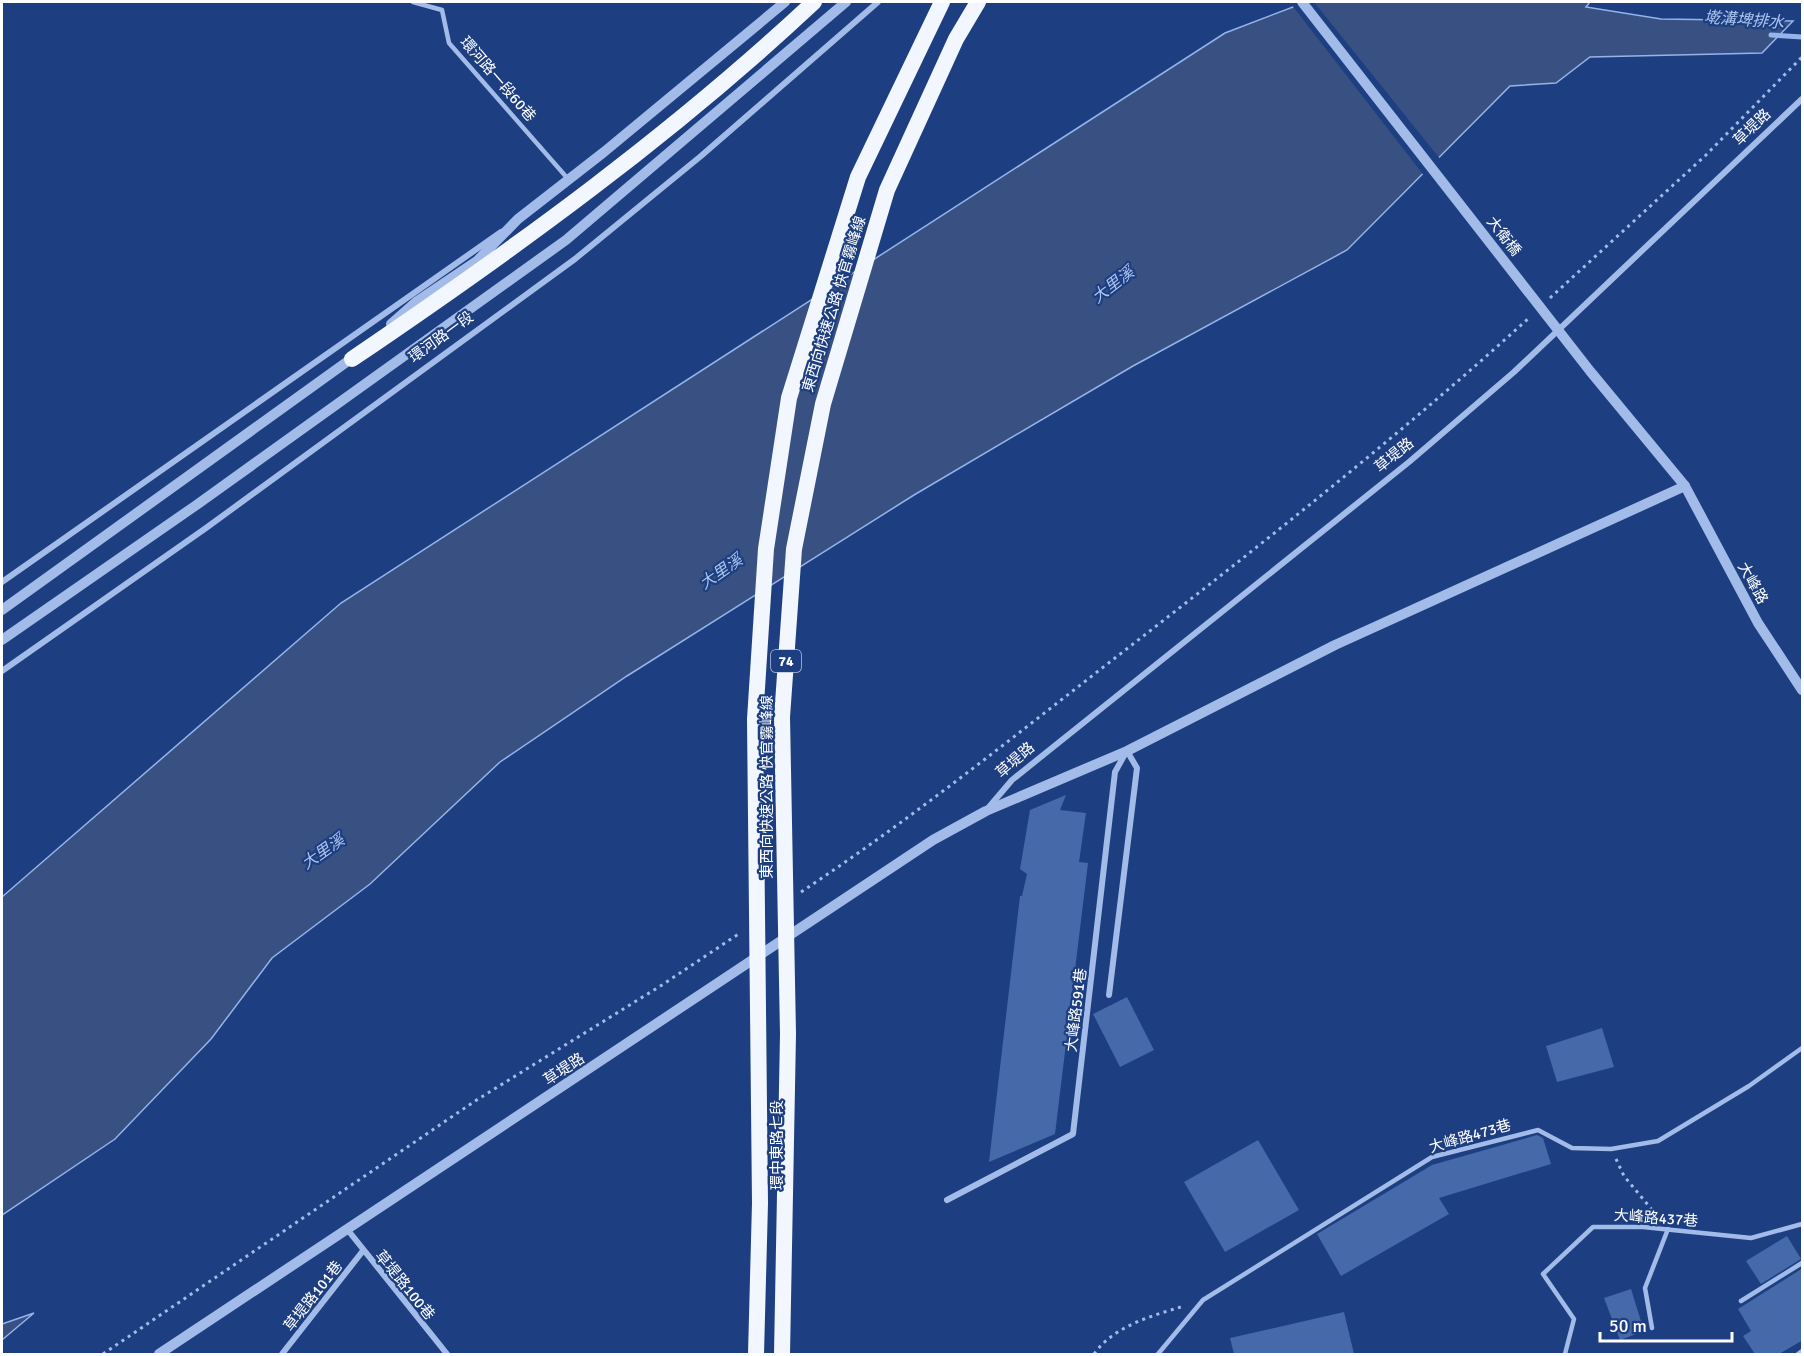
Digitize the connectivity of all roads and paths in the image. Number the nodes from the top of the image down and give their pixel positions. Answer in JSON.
{"nodes":[{"id":1,"x":413,"y":2,"type":"edge"},
{"id":2,"x":785,"y":2,"type":"edge"},
{"id":3,"x":814,"y":2,"type":"edge"},
{"id":4,"x":846,"y":2,"type":"edge"},
{"id":5,"x":878,"y":2,"type":"edge"},
{"id":6,"x":942,"y":2,"type":"edge"},
{"id":7,"x":978,"y":2,"type":"edge"},
{"id":8,"x":1302,"y":2,"type":"edge"},
{"id":9,"x":1803,"y":57,"type":"edge"},
{"id":10,"x":1803,"y":99,"type":"edge"},
{"id":11,"x":569,"y":180,"type":"junction"},
{"id":12,"x":518,"y":219,"type":"junction"},
{"id":13,"x":1549,"y":299,"type":"dead end"},
{"id":14,"x":1531,"y":315,"type":"dead end"},
{"id":15,"x":352,"y":359,"type":"junction"},
{"id":16,"x":1684,"y":486,"type":"junction"},
{"id":17,"x":2,"y":582,"type":"edge"},
{"id":18,"x":2,"y":610,"type":"edge"},
{"id":19,"x":2,"y":640,"type":"edge"},
{"id":20,"x":2,"y":671,"type":"edge"},
{"id":21,"x":1803,"y":690,"type":"edge"},
{"id":22,"x":1127,"y":751,"type":"junction"},
{"id":23,"x":986,"y":811,"type":"junction"},
{"id":24,"x":792,"y":899,"type":"dead end"},
{"id":25,"x":742,"y":932,"type":"dead end"},
{"id":26,"x":790,"y":936,"type":"junction"},
{"id":27,"x":753,"y":963,"type":"junction"},
{"id":28,"x":1109,"y":995,"type":"dead end"},
{"id":29,"x":1803,"y":1048,"type":"edge"},
{"id":30,"x":1611,"y":1149,"type":"junction"},
{"id":31,"x":947,"y":1200,"type":"dead end"},
{"id":32,"x":1803,"y":1224,"type":"edge"},
{"id":33,"x":1643,"y":1227,"type":"junction"},
{"id":34,"x":347,"y":1229,"type":"junction"},
{"id":35,"x":1668,"y":1229,"type":"junction"},
{"id":36,"x":362,"y":1252,"type":"junction"},
{"id":37,"x":1803,"y":1263,"type":"edge"},
{"id":38,"x":1203,"y":1300,"type":"junction"},
{"id":39,"x":1741,"y":1301,"type":"dead end"},
{"id":40,"x":1652,"y":1328,"type":"dead end"},
{"id":41,"x":1803,"y":1352,"type":"edge"},
{"id":42,"x":103,"y":1354,"type":"edge"},
{"id":43,"x":159,"y":1354,"type":"edge"},
{"id":44,"x":282,"y":1354,"type":"edge"},
{"id":45,"x":447,"y":1354,"type":"edge"},
{"id":46,"x":749,"y":1354,"type":"edge"},
{"id":47,"x":756,"y":1354,"type":"edge"},
{"id":48,"x":782,"y":1354,"type":"edge"},
{"id":49,"x":790,"y":1354,"type":"edge"},
{"id":50,"x":1094,"y":1354,"type":"edge"},
{"id":51,"x":1158,"y":1354,"type":"edge"},
{"id":52,"x":1565,"y":1354,"type":"edge"},
{"id":53,"x":1798,"y":1354,"type":"edge"}],
"edges":[{"from":1,"to":11,"type":"lane","name":"環河路一段60巷"},
{"from":2,"to":11,"type":"street"},
{"from":3,"to":15,"type":"highway"},
{"from":4,"to":19,"type":"street","name":"環河路一段"},
{"from":5,"to":20,"type":"street","name":"環河路一段"},
{"from":6,"to":47,"type":"highway","name":"東西向快速公路 快官霧峰線","number":"74","bridge":true},
{"from":7,"to":48,"type":"highway","name":"東西向快速公路 快官霧峰線","number":"74","bridge":true},
{"from":8,"to":16,"type":"street","name":"大衛橋","bridge":true},
{"from":9,"to":13,"type":"path"},
{"from":10,"to":23,"type":"street","name":"草堤路"},
{"from":11,"to":12,"type":"street"},
{"from":12,"to":15,"type":"street"},
{"from":12,"to":17,"type":"street"},
{"from":14,"to":24,"type":"path"},
{"from":15,"to":18,"type":"street"},
{"from":16,"to":21,"type":"street","name":"大峰路"},
{"from":16,"to":22,"type":"street","name":"草堤路"},
{"from":22,"to":23,"type":"street","name":"草堤路"},
{"from":22,"to":28,"type":"street"},
{"from":22,"to":31,"type":"street","name":"大峰路591巷"},
{"from":23,"to":26,"type":"street","name":"草堤路"},
{"from":25,"to":42,"type":"path"},
{"from":26,"to":27,"type":"street","name":"草堤路"},
{"from":26,"to":49,"type":"street","name":"環中東路七段"},
{"from":27,"to":34,"type":"street","name":"草堤路"},
{"from":27,"to":46,"type":"street","name":"環中東路七段"},
{"from":29,"to":30,"type":"lane","name":"大峰路473巷"},
{"from":30,"to":33,"type":"path"},
{"from":30,"to":38,"type":"lane","name":"大峰路473巷"},
{"from":32,"to":35,"type":"lane","name":"大峰路437巷"},
{"from":33,"to":35,"type":"lane","name":"大峰路437巷"},
{"from":33,"to":52,"type":"lane","name":"大峰路437巷"},
{"from":34,"to":36,"type":"street","name":"草堤路100巷"},
{"from":34,"to":43,"type":"street","name":"草堤路"},
{"from":35,"to":40,"type":"lane"},
{"from":36,"to":44,"type":"street","name":"草堤路101巷"},
{"from":36,"to":45,"type":"street","name":"草堤路100巷"},
{"from":37,"to":39,"type":"lane"},
{"from":38,"to":50,"type":"path"},
{"from":38,"to":51,"type":"lane","name":"大峰路473巷"},
{"from":41,"to":53,"type":"lane"}]}
